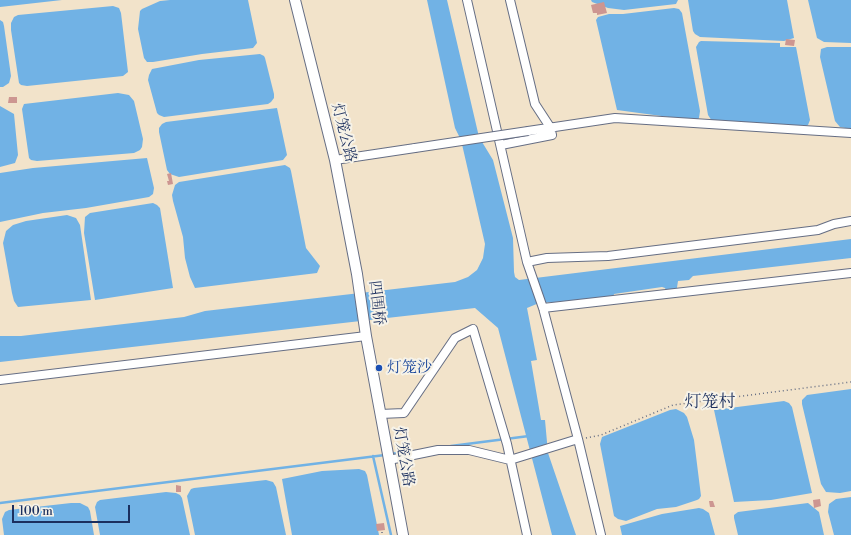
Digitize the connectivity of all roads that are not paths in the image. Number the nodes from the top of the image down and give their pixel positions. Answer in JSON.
{"nodes":[{"id":1,"x":295,"y":0,"type":"edge"},
{"id":2,"x":467,"y":0,"type":"edge"},
{"id":3,"x":510,"y":0,"type":"edge"},
{"id":4,"x":550,"y":127,"type":"junction"},
{"id":5,"x":851,"y":133,"type":"edge"},
{"id":6,"x":501,"y":145,"type":"junction"},
{"id":7,"x":335,"y":160,"type":"junction"},
{"id":8,"x":851,"y":221,"type":"edge"},
{"id":9,"x":527,"y":262,"type":"junction"},
{"id":10,"x":851,"y":273,"type":"edge"},
{"id":11,"x":358,"y":274,"type":"joint"},
{"id":12,"x":543,"y":308,"type":"junction"},
{"id":13,"x":366,"y":336,"type":"junction"},
{"id":14,"x":0,"y":380,"type":"edge"},
{"id":15,"x":380,"y":414,"type":"junction"},
{"id":16,"x":578,"y":439,"type":"junction"},
{"id":17,"x":388,"y":458,"type":"junction"},
{"id":18,"x":510,"y":460,"type":"junction"},
{"id":19,"x":403,"y":535,"type":"edge"},
{"id":20,"x":527,"y":535,"type":"edge"},
{"id":21,"x":601,"y":535,"type":"edge"}],
"edges":[{"from":1,"to":7,"type":"street","name":"灯笼公路"},
{"from":2,"to":6,"type":"street"},
{"from":3,"to":4,"type":"street"},
{"from":4,"to":5,"type":"street"},
{"from":4,"to":6,"type":"street"},
{"from":4,"to":7,"type":"street","bridge":true},
{"from":6,"to":9,"type":"street"},
{"from":7,"to":11,"type":"street","name":"灯笼公路"},
{"from":8,"to":9,"type":"street"},
{"from":9,"to":12,"type":"street"},
{"from":10,"to":12,"type":"street"},
{"from":11,"to":13,"type":"street","name":"四围桥"},
{"from":12,"to":16,"type":"street"},
{"from":13,"to":14,"type":"street"},
{"from":13,"to":15,"type":"street","name":"灯笼公路"},
{"from":15,"to":17,"type":"street","name":"灯笼公路"},
{"from":15,"to":18,"type":"street"},
{"from":16,"to":18,"type":"street"},
{"from":16,"to":21,"type":"street"},
{"from":17,"to":18,"type":"street"},
{"from":17,"to":19,"type":"street","name":"灯笼公路"},
{"from":18,"to":20,"type":"street"}]}
